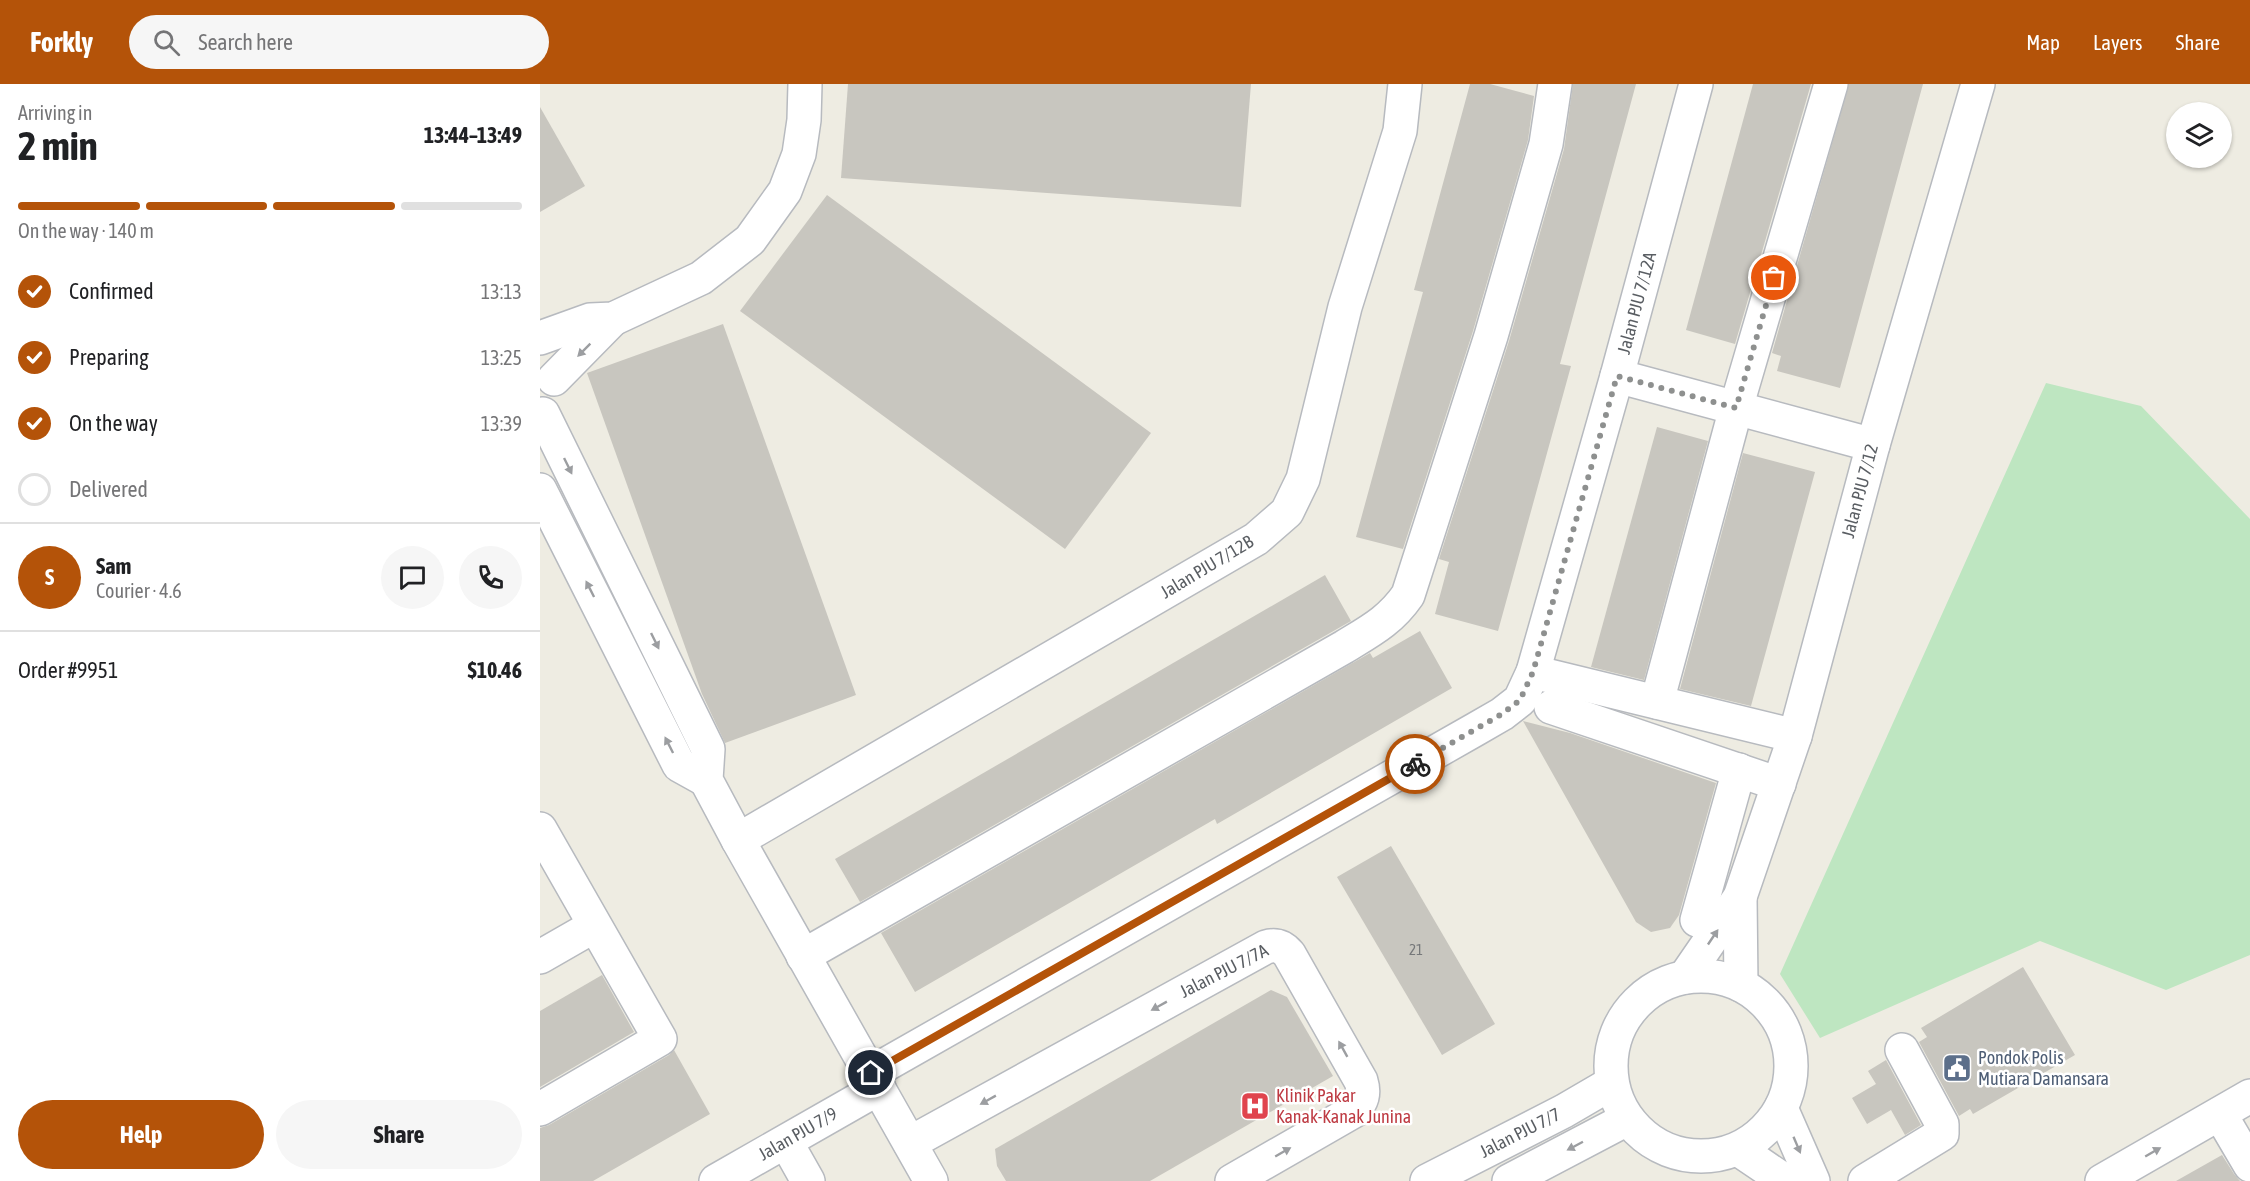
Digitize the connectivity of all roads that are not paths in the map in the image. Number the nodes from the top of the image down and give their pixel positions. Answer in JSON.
{"nodes":[{"id":1,"x":805,"y":84,"type":"edge"},
{"id":2,"x":1405,"y":84,"type":"edge"},
{"id":3,"x":1555,"y":84,"type":"edge"},
{"id":4,"x":1696,"y":84,"type":"edge"},
{"id":5,"x":1831,"y":84,"type":"edge"},
{"id":6,"x":1978,"y":84,"type":"edge"},
{"id":7,"x":613,"y":319,"type":"junction"},
{"id":8,"x":540,"y":338,"type":"edge"},
{"id":9,"x":547,"y":366,"type":"edge"},
{"id":10,"x":1617,"y":376,"type":"junction"},
{"id":11,"x":1736,"y":408,"type":"junction"},
{"id":12,"x":541,"y":415,"type":"edge"},
{"id":13,"x":1873,"y":445,"type":"junction"},
{"id":14,"x":540,"y":490,"type":"edge"},
{"id":15,"x":1533,"y":672,"type":"junction"},
{"id":16,"x":1657,"y":702,"type":"junction"},
{"id":17,"x":1551,"y":707,"type":"dead end"},
{"id":18,"x":1795,"y":736,"type":"junction"},
{"id":19,"x":1740,"y":770,"type":"junction"},
{"id":20,"x":706,"y":780,"type":"junction"},
{"id":21,"x":1779,"y":784,"type":"junction"},
{"id":22,"x":540,"y":829,"type":"edge"},
{"id":23,"x":738,"y":840,"type":"junction"},
{"id":24,"x":1740,"y":897,"type":"junction"},
{"id":25,"x":1697,"y":920,"type":"dead end"},
{"id":26,"x":594,"y":926,"type":"junction"},
{"id":27,"x":803,"y":956,"type":"junction"},
{"id":28,"x":540,"y":957,"type":"edge"},
{"id":29,"x":1685,"y":977,"type":"junction"},
{"id":30,"x":1741,"y":985,"type":"junction"},
{"id":31,"x":1902,"y":1050,"type":"dead end"},
{"id":32,"x":875,"y":1080,"type":"junction"},
{"id":33,"x":1612,"y":1083,"type":"junction"},
{"id":34,"x":2250,"y":1096,"type":"edge"},
{"id":35,"x":1781,"y":1108,"type":"junction"},
{"id":36,"x":540,"y":1109,"type":"edge"},
{"id":37,"x":2220,"y":1114,"type":"junction"},
{"id":38,"x":1628,"y":1119,"type":"junction"},
{"id":39,"x":786,"y":1142,"type":"junction"},
{"id":40,"x":910,"y":1143,"type":"junction"},
{"id":41,"x":1738,"y":1149,"type":"junction"},
{"id":42,"x":2250,"y":1165,"type":"edge"},
{"id":43,"x":716,"y":1181,"type":"edge"},
{"id":44,"x":808,"y":1181,"type":"edge"},
{"id":45,"x":932,"y":1181,"type":"edge"},
{"id":46,"x":1232,"y":1181,"type":"edge"},
{"id":47,"x":1426,"y":1181,"type":"edge"},
{"id":48,"x":1509,"y":1181,"type":"edge"},
{"id":49,"x":1785,"y":1181,"type":"edge"},
{"id":50,"x":1813,"y":1181,"type":"edge"},
{"id":51,"x":1865,"y":1181,"type":"edge"},
{"id":52,"x":2102,"y":1181,"type":"edge"}],
"edges":[{"from":1,"to":7,"type":"street"},
{"from":2,"to":23,"type":"street","name":"Jalan PJU 7/12B"},
{"from":3,"to":27,"type":"street"},
{"from":4,"to":10,"type":"street","name":"Jalan PJU 7/12A"},
{"from":5,"to":11,"type":"street"},
{"from":6,"to":13,"type":"street","name":"Jalan PJU 7/12"},
{"from":7,"to":8,"type":"street"},
{"from":7,"to":9,"type":"street","one_way":true},
{"from":9,"to":12,"type":"street"},
{"from":10,"to":11,"type":"street"},
{"from":10,"to":15,"type":"street","name":"Jalan PJU 7/12A"},
{"from":11,"to":13,"type":"street"},
{"from":11,"to":16,"type":"street"},
{"from":12,"to":20,"type":"street","one_way":true},
{"from":13,"to":18,"type":"street","name":"Jalan PJU 7/12"},
{"from":20,"to":14,"type":"street","one_way":true},
{"from":15,"to":16,"type":"street"},
{"from":15,"to":32,"type":"street","name":"Jalan PJU 7/12A"},
{"from":16,"to":18,"type":"street"},
{"from":17,"to":19,"type":"street"},
{"from":18,"to":21,"type":"street","name":"Jalan PJU 7/12"},
{"from":19,"to":21,"type":"street"},
{"from":19,"to":25,"type":"street"},
{"from":20,"to":23,"type":"street"},
{"from":21,"to":24,"type":"street","name":"Jalan PJU 7/12"},
{"from":22,"to":26,"type":"street"},
{"from":23,"to":27,"type":"street"},
{"from":29,"to":24,"type":"street","name":"Jalan PJU 7/12","one_way":true},
{"from":24,"to":30,"type":"street","name":"Jalan PJU 7/12"},
{"from":26,"to":28,"type":"street"},
{"from":26,"to":36,"type":"street"},
{"from":27,"to":32,"type":"street"},
{"from":29,"to":30,"type":"street"},
{"from":29,"to":33,"type":"street"},
{"from":30,"to":35,"type":"street"},
{"from":31,"to":51,"type":"street"},
{"from":32,"to":39,"type":"street","name":"Jalan PJU 7/9"},
{"from":32,"to":40,"type":"street"},
{"from":33,"to":38,"type":"street"},
{"from":33,"to":47,"type":"street","name":"Jalan PJU 7/7"},
{"from":34,"to":37,"type":"street"},
{"from":35,"to":41,"type":"street"},
{"from":35,"to":50,"type":"street","one_way":true},
{"from":37,"to":42,"type":"street"},
{"from":52,"to":37,"type":"street","one_way":true},
{"from":38,"to":41,"type":"street"},
{"from":38,"to":48,"type":"street","name":"Jalan PJU 7/7","one_way":true},
{"from":39,"to":43,"type":"street","name":"Jalan PJU 7/9"},
{"from":39,"to":44,"type":"street"},
{"from":40,"to":45,"type":"street"},
{"from":46,"to":40,"type":"street","name":"Jalan PJU 7/7A","one_way":true},
{"from":41,"to":49,"type":"street"}]}
